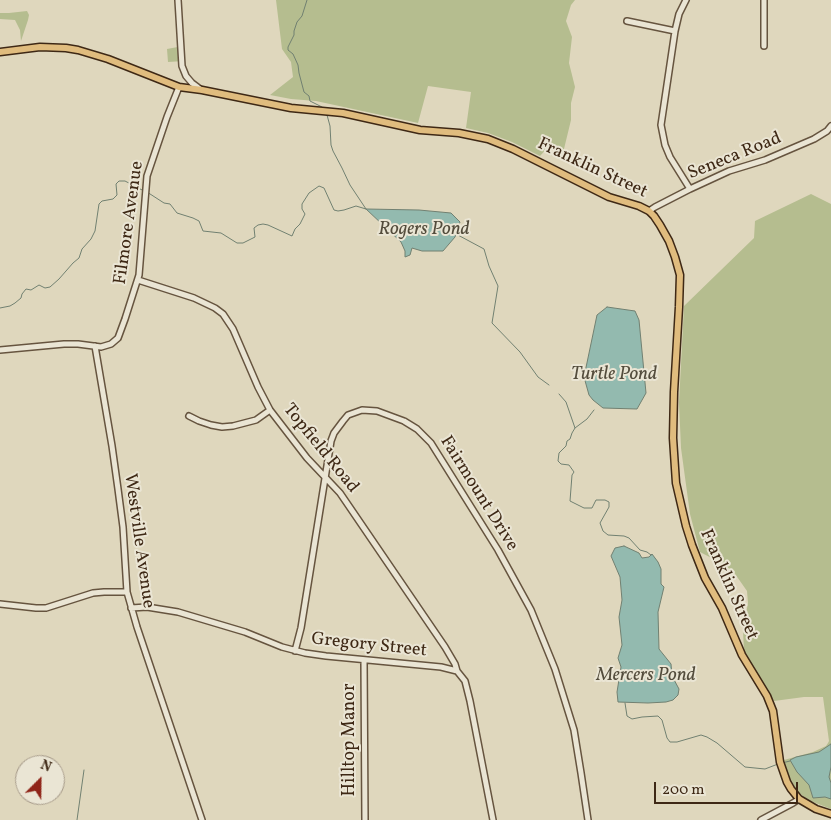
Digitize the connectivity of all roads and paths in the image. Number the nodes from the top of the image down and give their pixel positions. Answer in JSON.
{"nodes":[{"id":1,"x":178,"y":0,"type":"edge"},
{"id":2,"x":686,"y":0,"type":"edge"},
{"id":3,"x":764,"y":0,"type":"edge"},
{"id":4,"x":627,"y":21,"type":"dead end"},
{"id":5,"x":675,"y":32,"type":"junction"},
{"id":6,"x":764,"y":46,"type":"dead end"},
{"id":7,"x":0,"y":52,"type":"edge"},
{"id":8,"x":179,"y":87,"type":"junction"},
{"id":9,"x":202,"y":90,"type":"junction"},
{"id":10,"x":831,"y":126,"type":"edge"},
{"id":11,"x":690,"y":189,"type":"junction"},
{"id":12,"x":649,"y":212,"type":"junction"},
{"id":13,"x":138,"y":280,"type":"junction"},
{"id":14,"x":94,"y":346,"type":"junction"},
{"id":15,"x":0,"y":350,"type":"edge"},
{"id":16,"x":270,"y":410,"type":"junction"},
{"id":17,"x":189,"y":416,"type":"dead end"},
{"id":18,"x":326,"y":478,"type":"junction"},
{"id":19,"x":128,"y":592,"type":"junction"},
{"id":20,"x":0,"y":604,"type":"edge"},
{"id":21,"x":131,"y":608,"type":"junction"},
{"id":22,"x":295,"y":651,"type":"junction"},
{"id":23,"x":364,"y":660,"type":"junction"},
{"id":24,"x":457,"y":671,"type":"junction"},
{"id":25,"x":799,"y":798,"type":"junction"},
{"id":26,"x":831,"y":814,"type":"edge"},
{"id":27,"x":202,"y":820,"type":"edge"},
{"id":28,"x":365,"y":820,"type":"edge"},
{"id":29,"x":494,"y":820,"type":"edge"},
{"id":30,"x":588,"y":820,"type":"edge"},
{"id":31,"x":761,"y":820,"type":"edge"}],
"edges":[{"from":1,"to":9,"type":"street"},
{"from":2,"to":5,"type":"street"},
{"from":3,"to":6,"type":"street"},
{"from":4,"to":5,"type":"street"},
{"from":5,"to":11,"type":"street"},
{"from":7,"to":8,"type":"main road","name":"Franklin Street"},
{"from":8,"to":9,"type":"main road","name":"Franklin Street"},
{"from":8,"to":13,"type":"street","name":"Filmore Avenue"},
{"from":9,"to":12,"type":"main road","name":"Franklin Street"},
{"from":10,"to":11,"type":"street","name":"Seneca Road"},
{"from":11,"to":12,"type":"street","name":"Seneca Road"},
{"from":12,"to":25,"type":"main road","name":"Franklin Street"},
{"from":13,"to":14,"type":"street","name":"Filmore Avenue"},
{"from":13,"to":16,"type":"street","name":"Topfield Road"},
{"from":14,"to":15,"type":"street"},
{"from":14,"to":19,"type":"street","name":"Westville Avenue"},
{"from":16,"to":17,"type":"street"},
{"from":16,"to":18,"type":"street","name":"Topfield Road"},
{"from":18,"to":22,"type":"street","name":"Fairmount Drive"},
{"from":18,"to":24,"type":"street","name":"Topfield Road"},
{"from":18,"to":30,"type":"street","name":"Fairmount Drive"},
{"from":19,"to":20,"type":"street"},
{"from":19,"to":21,"type":"street","name":"Westville Avenue"},
{"from":21,"to":22,"type":"street","name":"Gregory Street"},
{"from":21,"to":27,"type":"street","name":"Westville Avenue"},
{"from":22,"to":23,"type":"street","name":"Gregory Street"},
{"from":23,"to":24,"type":"street","name":"Gregory Street"},
{"from":23,"to":28,"type":"street","name":"Hilltop Manor"},
{"from":24,"to":29,"type":"street"},
{"from":25,"to":26,"type":"main road","name":"Franklin Street"},
{"from":25,"to":31,"type":"street"}]}
